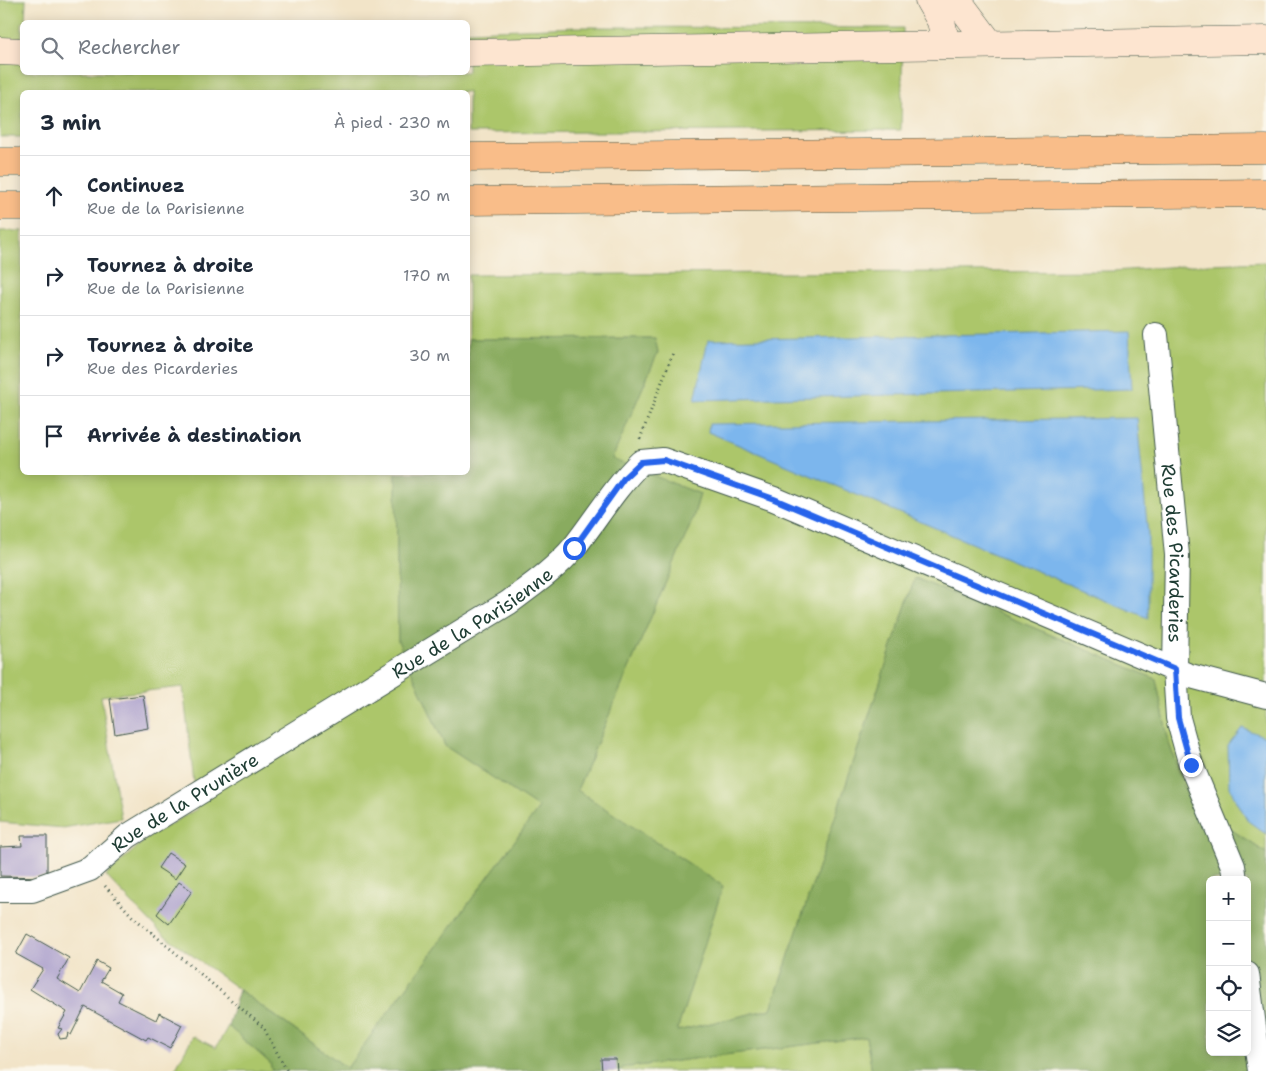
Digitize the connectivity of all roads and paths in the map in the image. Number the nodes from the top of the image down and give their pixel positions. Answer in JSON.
{"nodes":[{"id":1,"x":929,"y":0,"type":"edge"},
{"id":2,"x":956,"y":0,"type":"edge"},
{"id":3,"x":1266,"y":40,"type":"edge"},
{"id":4,"x":946,"y":44,"type":"junction"},
{"id":5,"x":990,"y":44,"type":"junction"},
{"id":6,"x":0,"y":52,"type":"edge"},
{"id":7,"x":20,"y":52,"type":"edge"},
{"id":8,"x":470,"y":52,"type":"edge"},
{"id":9,"x":1266,"y":149,"type":"edge"},
{"id":10,"x":470,"y":157,"type":"edge"},
{"id":11,"x":0,"y":162,"type":"edge"},
{"id":12,"x":20,"y":162,"type":"edge"},
{"id":13,"x":1266,"y":192,"type":"edge"},
{"id":14,"x":470,"y":201,"type":"edge"},
{"id":15,"x":0,"y":206,"type":"edge"},
{"id":16,"x":20,"y":206,"type":"edge"},
{"id":17,"x":1156,"y":335,"type":"dead end"},
{"id":18,"x":673,"y":353,"type":"dead end"},
{"id":19,"x":641,"y":462,"type":"junction"},
{"id":20,"x":1175,"y":669,"type":"junction"},
{"id":21,"x":364,"y":692,"type":"joint"},
{"id":22,"x":1266,"y":696,"type":"edge"},
{"id":23,"x":90,"y":869,"type":"junction"},
{"id":24,"x":1234,"y":876,"type":"edge"},
{"id":25,"x":0,"y":890,"type":"edge"},
{"id":26,"x":1251,"y":1004,"type":"edge"},
{"id":27,"x":287,"y":1071,"type":"edge"},
{"id":28,"x":1260,"y":1071,"type":"edge"}],
"edges":[{"from":1,"to":4,"type":"street"},
{"from":2,"to":5,"type":"street"},
{"from":3,"to":5,"type":"street"},
{"from":4,"to":5,"type":"street"},
{"from":4,"to":8,"type":"street"},
{"from":6,"to":7,"type":"street"},
{"from":9,"to":10,"type":"highway"},
{"from":11,"to":12,"type":"highway"},
{"from":13,"to":14,"type":"highway"},
{"from":15,"to":16,"type":"highway"},
{"from":17,"to":20,"type":"street","name":"Rue des Picarderies"},
{"from":18,"to":19,"type":"path"},
{"from":19,"to":20,"type":"street"},
{"from":19,"to":21,"type":"street","name":"Rue de la Parisienne"},
{"from":20,"to":22,"type":"street"},
{"from":20,"to":24,"type":"street","name":"Rue des Picarderies"},
{"from":21,"to":23,"type":"street","name":"Rue de la Prunière"},
{"from":23,"to":25,"type":"street","name":"Rue de la Prunière"},
{"from":23,"to":27,"type":"path"},
{"from":26,"to":28,"type":"street"}]}
